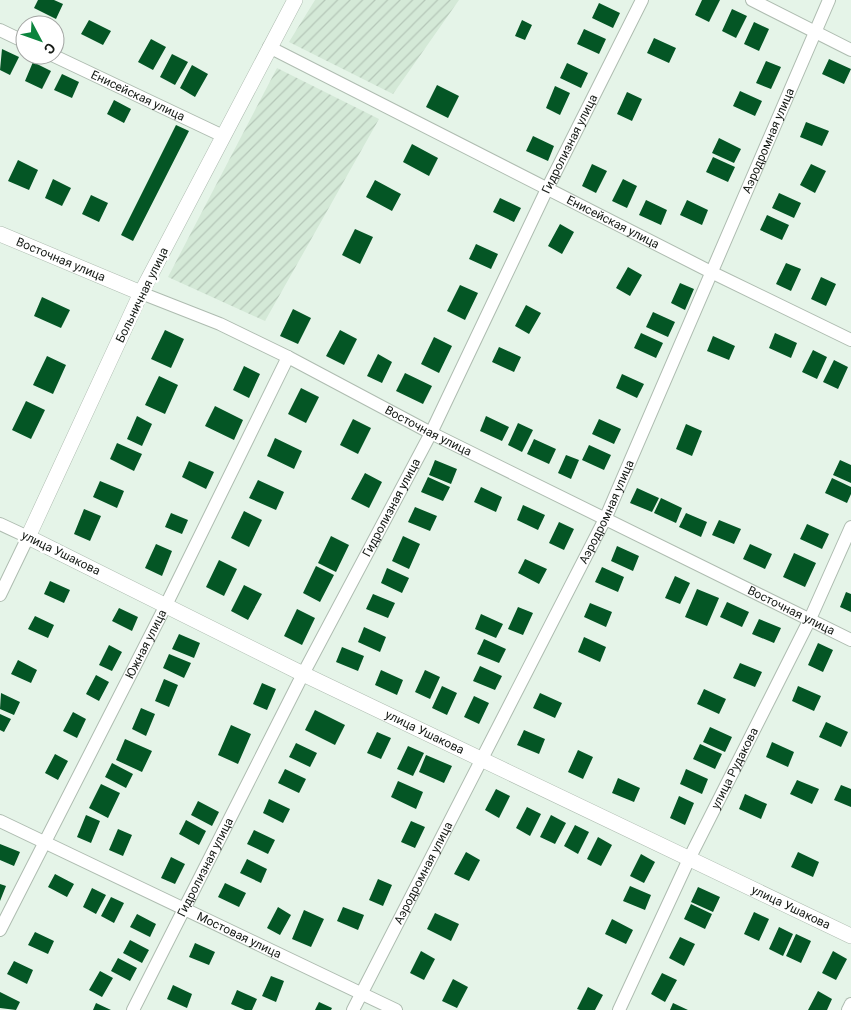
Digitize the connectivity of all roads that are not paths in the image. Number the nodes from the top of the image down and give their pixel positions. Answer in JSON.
{"nodes":[{"id":1,"x":295,"y":0,"type":"edge"},
{"id":2,"x":642,"y":0,"type":"edge"},
{"id":3,"x":752,"y":0,"type":"edge"},
{"id":4,"x":829,"y":0,"type":"edge"},
{"id":5,"x":0,"y":30,"type":"edge"},
{"id":6,"x":815,"y":32,"type":"junction"},
{"id":7,"x":15,"y":37,"type":"edge"},
{"id":8,"x":269,"y":47,"type":"junction"},
{"id":9,"x":851,"y":50,"type":"edge"},
{"id":10,"x":65,"y":61,"type":"edge"},
{"id":11,"x":223,"y":136,"type":"junction"},
{"id":12,"x":547,"y":189,"type":"junction"},
{"id":13,"x":0,"y":234,"type":"edge"},
{"id":14,"x":713,"y":273,"type":"junction"},
{"id":15,"x":141,"y":293,"type":"junction"},
{"id":16,"x":851,"y":340,"type":"edge"},
{"id":17,"x":288,"y":357,"type":"junction"},
{"id":18,"x":432,"y":433,"type":"junction"},
{"id":19,"x":606,"y":517,"type":"junction"},
{"id":20,"x":0,"y":524,"type":"edge"},
{"id":21,"x":851,"y":527,"type":"edge"},
{"id":22,"x":28,"y":537,"type":"junction"},
{"id":23,"x":0,"y":595,"type":"edge"},
{"id":24,"x":166,"y":605,"type":"junction"},
{"id":25,"x":810,"y":619,"type":"junction"},
{"id":26,"x":851,"y":640,"type":"edge"},
{"id":27,"x":303,"y":674,"type":"junction"},
{"id":28,"x":483,"y":761,"type":"junction"},
{"id":29,"x":0,"y":821,"type":"edge"},
{"id":30,"x":44,"y":842,"type":"junction"},
{"id":31,"x":689,"y":859,"type":"junction"},
{"id":32,"x":184,"y":908,"type":"junction"},
{"id":33,"x":0,"y":930,"type":"edge"},
{"id":34,"x":851,"y":936,"type":"edge"},
{"id":35,"x":362,"y":992,"type":"junction"},
{"id":36,"x":851,"y":1004,"type":"edge"},
{"id":37,"x":133,"y":1010,"type":"edge"},
{"id":38,"x":353,"y":1010,"type":"edge"},
{"id":39,"x":396,"y":1010,"type":"edge"},
{"id":40,"x":618,"y":1010,"type":"edge"},
{"id":41,"x":848,"y":1010,"type":"edge"}],
"edges":[{"from":1,"to":8,"type":"street","name":"Больничная улица"},
{"from":2,"to":12,"type":"street","name":"Гидролизная улица"},
{"from":3,"to":6,"type":"street"},
{"from":4,"to":6,"type":"street","name":"Аэродромная улица"},
{"from":5,"to":7,"type":"street"},
{"from":6,"to":9,"type":"street"},
{"from":6,"to":14,"type":"street","name":"Аэродромная улица"},
{"from":8,"to":11,"type":"street","name":"Больничная улица"},
{"from":8,"to":12,"type":"street","name":"Енисейская улица"},
{"from":10,"to":11,"type":"street","name":"Енисейская улица"},
{"from":11,"to":15,"type":"street","name":"Больничная улица"},
{"from":12,"to":14,"type":"street","name":"Енисейская улица"},
{"from":12,"to":18,"type":"street","name":"Гидролизная улица"},
{"from":13,"to":15,"type":"street","name":"Восточная улица"},
{"from":14,"to":16,"type":"street","name":"Енисейская улица"},
{"from":14,"to":19,"type":"street","name":"Аэродромная улица"},
{"from":15,"to":17,"type":"street","name":"Восточная улица"},
{"from":15,"to":22,"type":"street","name":"Больничная улица"},
{"from":17,"to":18,"type":"street","name":"Восточная улица"},
{"from":17,"to":24,"type":"street","name":"Южная улица"},
{"from":18,"to":19,"type":"street","name":"Восточная улица"},
{"from":18,"to":27,"type":"street","name":"Гидролизная улица"},
{"from":19,"to":25,"type":"street","name":"Восточная улица"},
{"from":19,"to":28,"type":"street","name":"Аэродромная улица"},
{"from":20,"to":22,"type":"street","name":"улица Ушакова"},
{"from":21,"to":25,"type":"street","name":"улица Рудакова"},
{"from":22,"to":23,"type":"street","name":"Больничная улица"},
{"from":22,"to":24,"type":"street","name":"улица Ушакова"},
{"from":24,"to":27,"type":"street","name":"улица Ушакова"},
{"from":24,"to":30,"type":"street","name":"Южная улица"},
{"from":25,"to":26,"type":"street","name":"Восточная улица"},
{"from":25,"to":31,"type":"street","name":"улица Рудакова"},
{"from":27,"to":28,"type":"street","name":"улица Ушакова"},
{"from":27,"to":32,"type":"street","name":"Гидролизная улица"},
{"from":28,"to":31,"type":"street","name":"улица Ушакова"},
{"from":28,"to":35,"type":"street","name":"Аэродромная улица"},
{"from":29,"to":30,"type":"street","name":"Мостовая улица"},
{"from":30,"to":32,"type":"street","name":"Мостовая улица"},
{"from":30,"to":33,"type":"street","name":"Южная улица"},
{"from":31,"to":34,"type":"street","name":"улица Ушакова"},
{"from":31,"to":40,"type":"street","name":"улица Рудакова"},
{"from":32,"to":35,"type":"street","name":"Мостовая улица"},
{"from":32,"to":37,"type":"street","name":"Гидролизная улица"},
{"from":35,"to":38,"type":"street","name":"Аэродромная улица"},
{"from":35,"to":39,"type":"street","name":"Мостовая улица"},
{"from":36,"to":41,"type":"street"}]}
